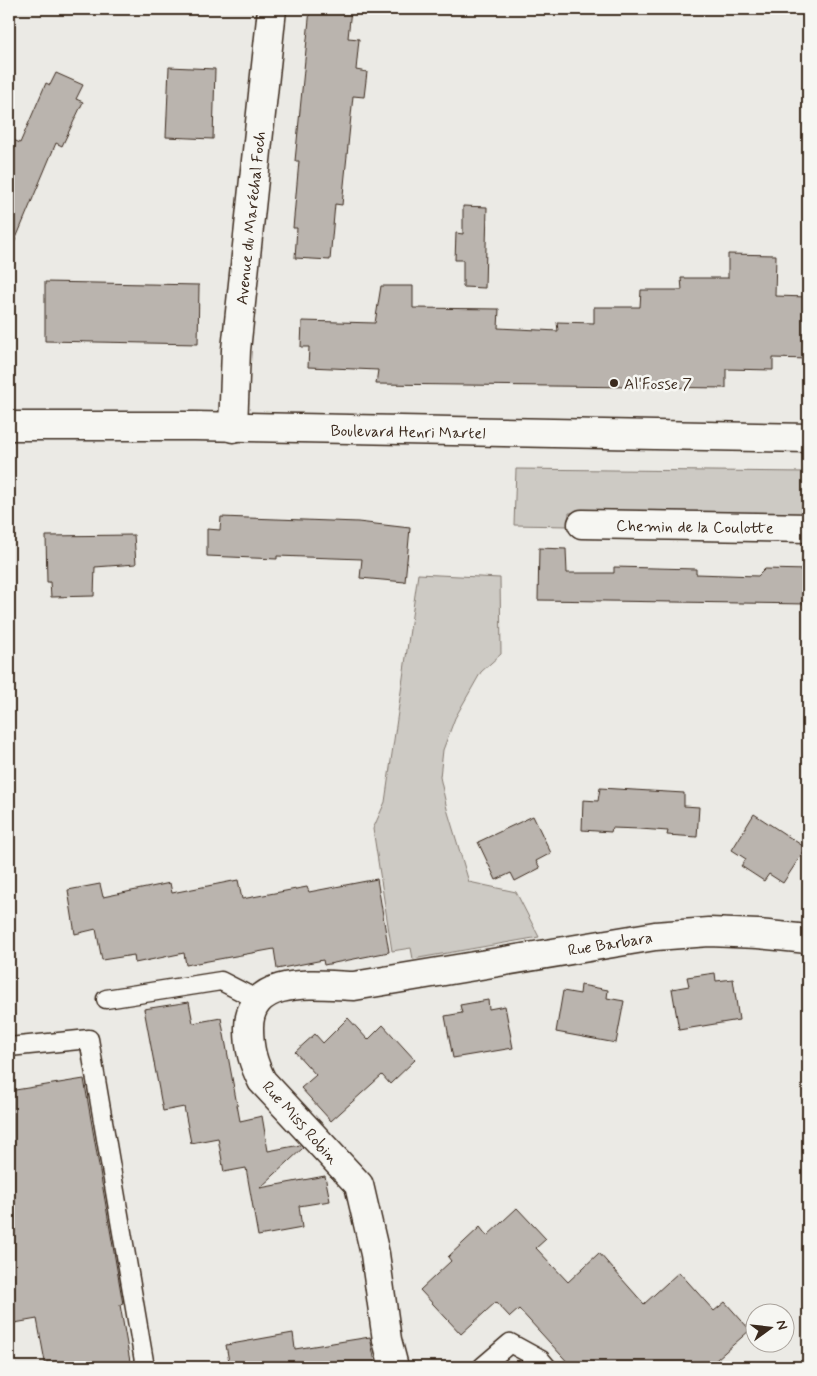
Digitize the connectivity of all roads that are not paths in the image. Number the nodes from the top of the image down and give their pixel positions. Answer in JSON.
{"nodes":[{"id":1,"x":272,"y":9,"type":"edge"},
{"id":2,"x":9,"y":426,"type":"edge"},
{"id":3,"x":233,"y":428,"type":"junction"},
{"id":4,"x":808,"y":438,"type":"edge"},
{"id":5,"x":582,"y":524,"type":"dead end"},
{"id":6,"x":808,"y":528,"type":"edge"},
{"id":7,"x":808,"y":939,"type":"edge"},
{"id":8,"x":106,"y":999,"type":"dead end"},
{"id":9,"x":258,"y":1000,"type":"junction"},
{"id":10,"x":9,"y":1047,"type":"edge"},
{"id":11,"x":145,"y":1367,"type":"edge"},
{"id":12,"x":394,"y":1367,"type":"edge"},
{"id":13,"x":482,"y":1367,"type":"edge"},
{"id":14,"x":548,"y":1367,"type":"edge"}],
"edges":[{"from":1,"to":3,"type":"street","name":"Avenue du Maréchal Foch"},
{"from":2,"to":3,"type":"street","name":"Boulevard Henri Martel"},
{"from":3,"to":4,"type":"street","name":"Boulevard Henri Martel"},
{"from":5,"to":6,"type":"street","name":"Chemin de la Coulotte"},
{"from":7,"to":9,"type":"street","name":"Rue Barbara"},
{"from":8,"to":9,"type":"lane"},
{"from":9,"to":12,"type":"street","name":"Rue Miss Robin"},
{"from":10,"to":11,"type":"lane"},
{"from":13,"to":14,"type":"lane"}]}
